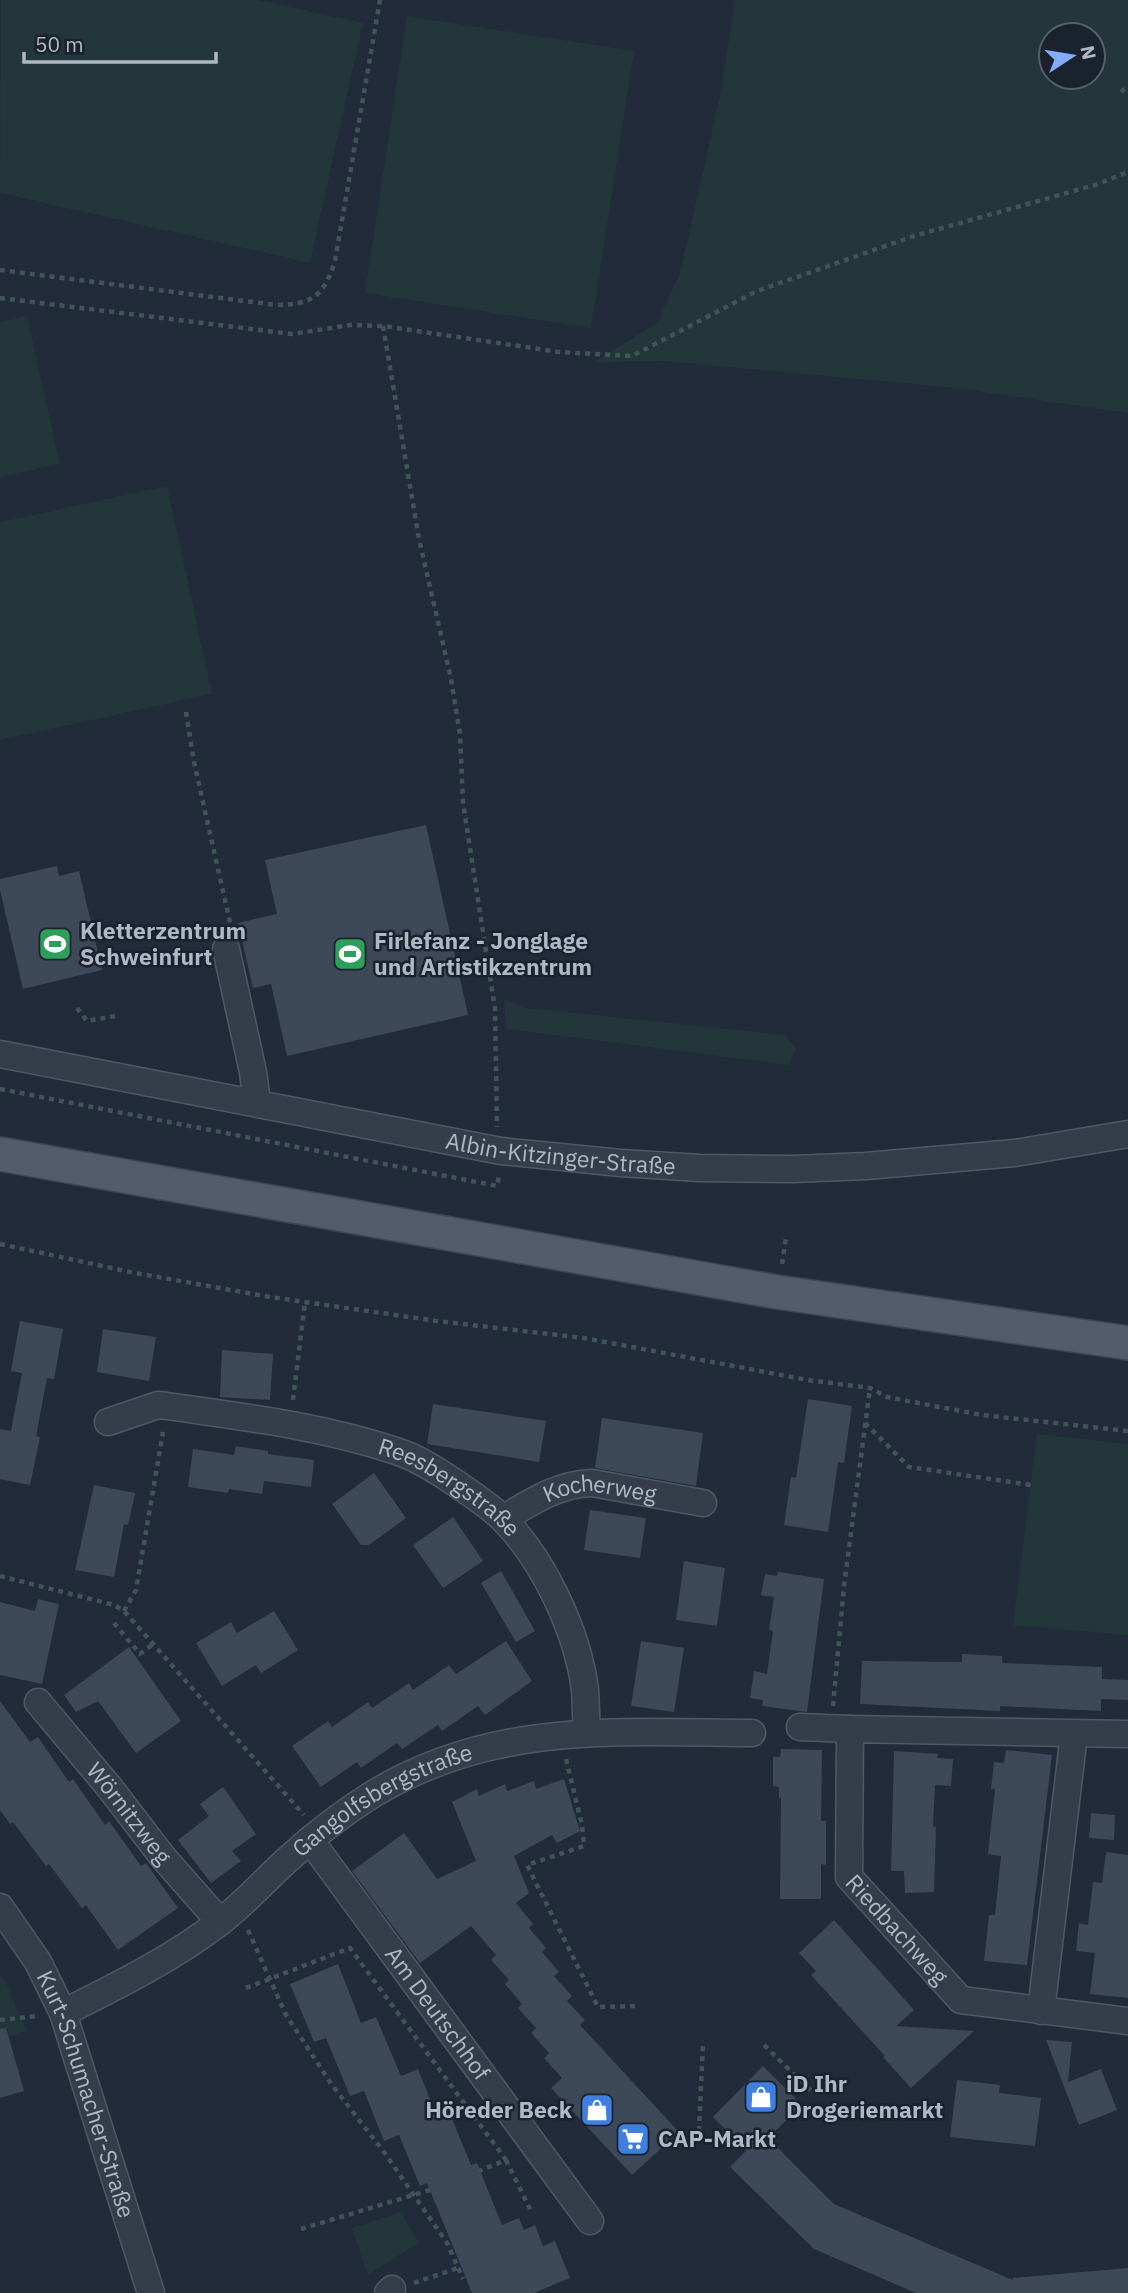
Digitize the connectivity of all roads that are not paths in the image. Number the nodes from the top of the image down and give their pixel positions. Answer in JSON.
{"nodes":[{"id":1,"x":226,"y":949,"type":"road end"},
{"id":2,"x":0,"y":1054,"type":"edge"},
{"id":3,"x":257,"y":1102,"type":"junction"},
{"id":4,"x":1128,"y":1135,"type":"edge"},
{"id":5,"x":0,"y":1154,"type":"edge"},
{"id":6,"x":1128,"y":1343,"type":"edge"},
{"id":7,"x":108,"y":1422,"type":"dead end"},
{"id":8,"x":703,"y":1503,"type":"dead end"},
{"id":9,"x":503,"y":1519,"type":"junction"},
{"id":10,"x":38,"y":1702,"type":"dead end"},
{"id":11,"x":800,"y":1727,"type":"dead end"},
{"id":12,"x":840,"y":1728,"type":"junction"},
{"id":13,"x":575,"y":1733,"type":"junction"},
{"id":14,"x":752,"y":1733,"type":"dead end"},
{"id":15,"x":1074,"y":1734,"type":"junction"},
{"id":16,"x":1128,"y":1734,"type":"edge"},
{"id":17,"x":315,"y":1836,"type":"junction"},
{"id":18,"x":0,"y":1908,"type":"edge"},
{"id":19,"x":229,"y":1914,"type":"junction"},
{"id":20,"x":1041,"y":2011,"type":"junction"},
{"id":21,"x":64,"y":2012,"type":"junction"},
{"id":22,"x":1128,"y":2021,"type":"edge"},
{"id":23,"x":590,"y":2221,"type":"dead end"},
{"id":24,"x":151,"y":2293,"type":"edge"}],
"edges":[{"from":1,"to":3,"type":"street"},
{"from":2,"to":3,"type":"street","name":"Albin-Kitzinger-Straße"},
{"from":3,"to":4,"type":"street","name":"Albin-Kitzinger-Straße"},
{"from":5,"to":6,"type":"main road"},
{"from":7,"to":9,"type":"street","name":"Reesbergstraße"},
{"from":8,"to":9,"type":"street","name":"Kocherweg"},
{"from":9,"to":13,"type":"street","name":"Reesbergstraße"},
{"from":10,"to":19,"type":"street","name":"Wörnitzweg"},
{"from":11,"to":12,"type":"street"},
{"from":12,"to":15,"type":"street"},
{"from":12,"to":20,"type":"street","name":"Riedbachweg"},
{"from":13,"to":14,"type":"street","name":"Gangolfsbergstraße"},
{"from":13,"to":17,"type":"street","name":"Gangolfsbergstraße"},
{"from":15,"to":16,"type":"street"},
{"from":15,"to":20,"type":"street"},
{"from":17,"to":19,"type":"street","name":"Gangolfsbergstraße"},
{"from":17,"to":23,"type":"street","name":"Am Deutschhof"},
{"from":18,"to":21,"type":"street","name":"Kurt-Schumacher-Straße"},
{"from":19,"to":21,"type":"street","name":"Gangolfsbergstraße"},
{"from":20,"to":22,"type":"street","name":"Riedbachweg"},
{"from":21,"to":24,"type":"street","name":"Kurt-Schumacher-Straße"}]}
